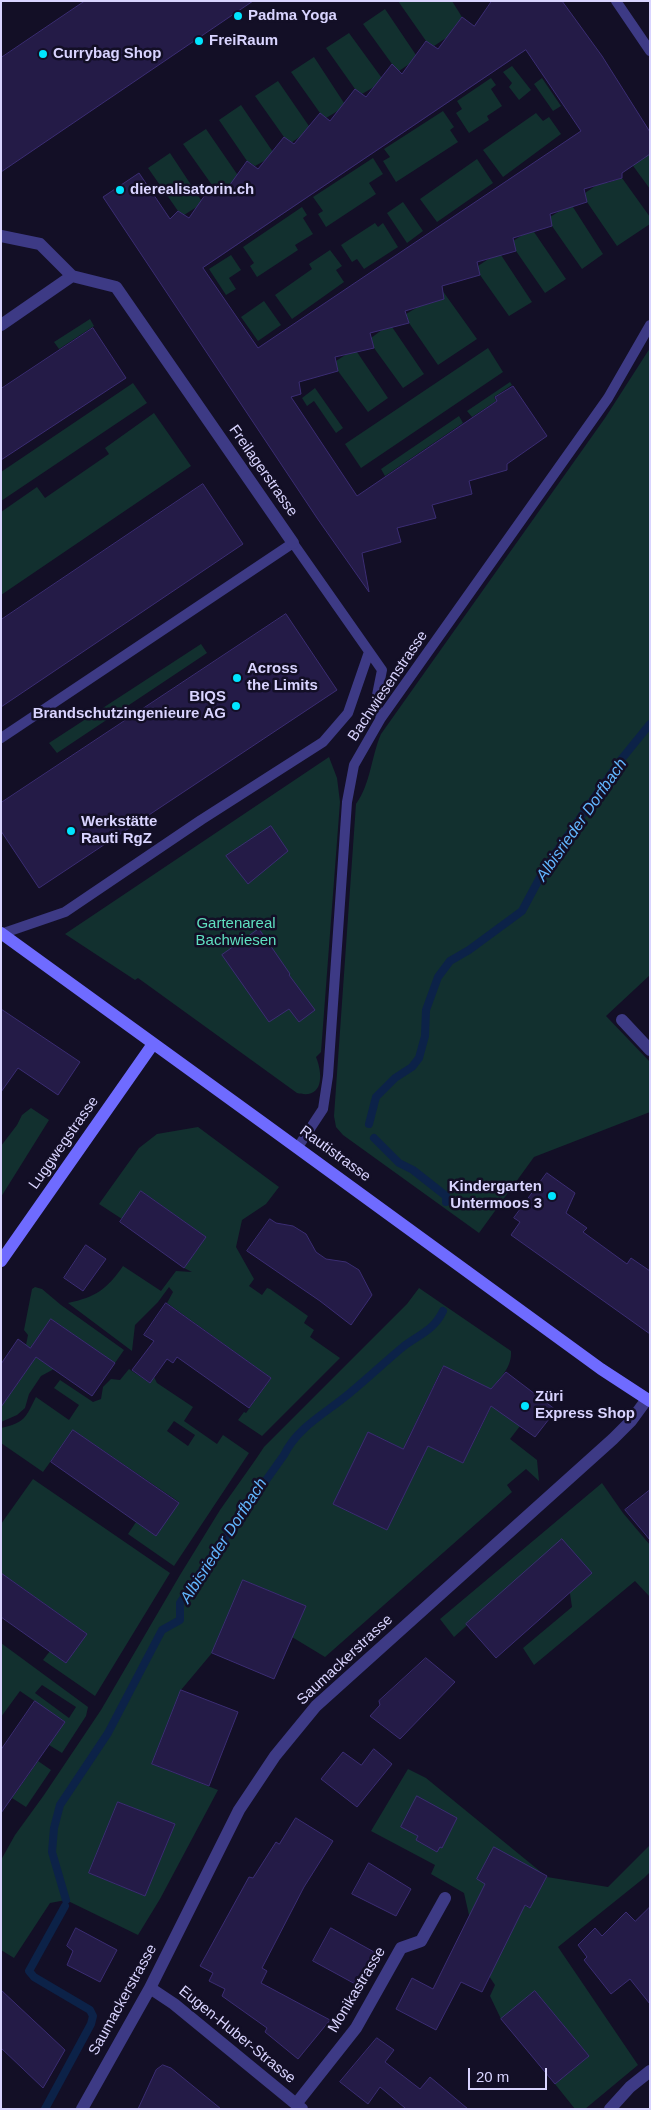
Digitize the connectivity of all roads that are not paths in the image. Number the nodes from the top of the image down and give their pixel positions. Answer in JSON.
{"nodes":[{"id":1,"x":616,"y":1,"type":"edge"},
{"id":2,"x":650,"y":51,"type":"edge"},
{"id":3,"x":1,"y":236,"type":"edge"},
{"id":4,"x":72,"y":276,"type":"junction"},
{"id":5,"x":1,"y":325,"type":"edge"},
{"id":6,"x":650,"y":325,"type":"edge"},
{"id":7,"x":293,"y":543,"type":"junction"},
{"id":8,"x":369,"y":652,"type":"junction"},
{"id":9,"x":381,"y":718,"type":"junction"},
{"id":10,"x":1,"y":738,"type":"edge"},
{"id":11,"x":2,"y":934,"type":"edge"},
{"id":12,"x":622,"y":1020,"type":"dead end"},
{"id":13,"x":153,"y":1044,"type":"junction"},
{"id":14,"x":650,"y":1050,"type":"edge"},
{"id":15,"x":298,"y":1147,"type":"junction"},
{"id":16,"x":1,"y":1261,"type":"edge"},
{"id":17,"x":649,"y":1400,"type":"edge"},
{"id":18,"x":445,"y":1898,"type":"dead end"},
{"id":19,"x":150,"y":1988,"type":"junction"},
{"id":20,"x":650,"y":2071,"type":"edge"},
{"id":21,"x":299,"y":2106,"type":"edge"},
{"id":22,"x":82,"y":2109,"type":"edge"},
{"id":23,"x":610,"y":2109,"type":"edge"}],
"edges":[{"from":1,"to":2,"type":"lane"},
{"from":3,"to":4,"type":"street"},
{"from":4,"to":5,"type":"street"},
{"from":4,"to":7,"type":"street","name":"Freilagerstrasse"},
{"from":6,"to":9,"type":"lane","name":"Bachwiesenstrasse"},
{"from":7,"to":8,"type":"lane","name":"Freilagerstrasse"},
{"from":7,"to":10,"type":"lane"},
{"from":8,"to":9,"type":"lane","name":"Freilagerstrasse"},
{"from":8,"to":11,"type":"lane"},
{"from":9,"to":15,"type":"lane","name":"Bachwiesenstrasse"},
{"from":11,"to":13,"type":"street","name":"Rautistrasse"},
{"from":12,"to":14,"type":"street"},
{"from":13,"to":15,"type":"street","name":"Rautistrasse"},
{"from":13,"to":16,"type":"street","name":"Luggwegstrasse"},
{"from":15,"to":17,"type":"street","name":"Rautistrasse"},
{"from":17,"to":19,"type":"street","name":"Saumackerstrasse"},
{"from":18,"to":21,"type":"street","name":"Monikastrasse"},
{"from":19,"to":21,"type":"street","name":"Eugen-Huber-Strasse"},
{"from":19,"to":22,"type":"street","name":"Saumackerstrasse"},
{"from":20,"to":23,"type":"street"}]}
